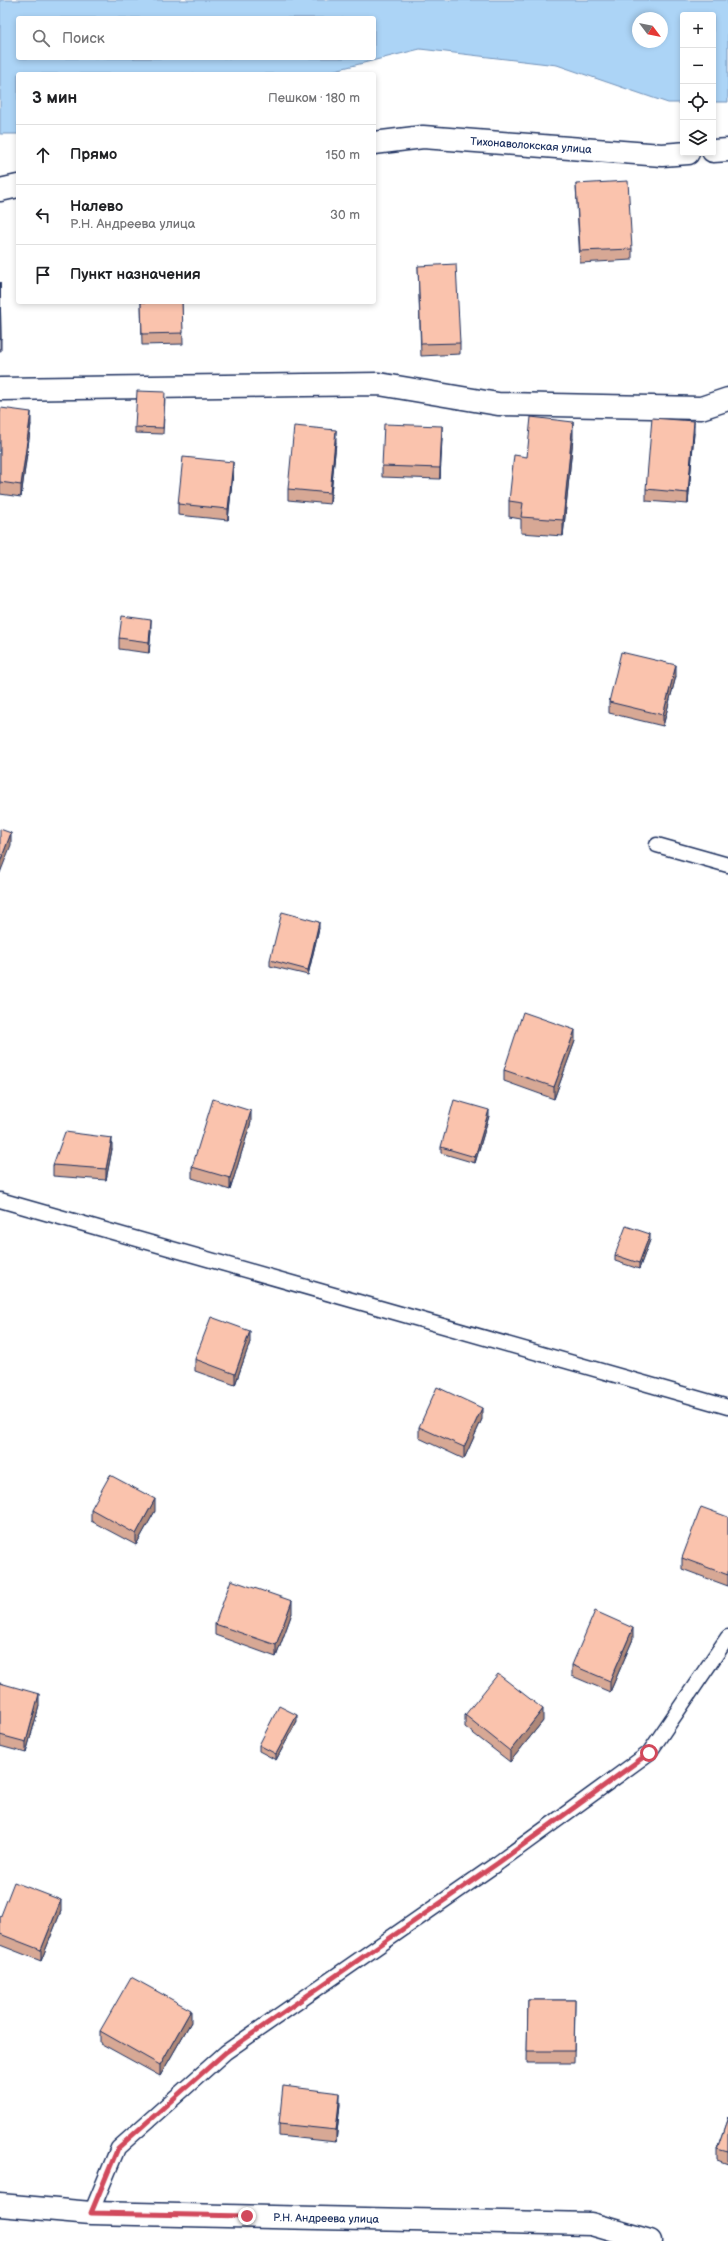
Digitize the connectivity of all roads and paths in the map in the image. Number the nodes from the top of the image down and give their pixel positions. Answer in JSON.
{"nodes":[{"id":1,"x":376,"y":143,"type":"edge"},
{"id":2,"x":728,"y":150,"type":"edge"},
{"id":3,"x":716,"y":151,"type":"edge"},
{"id":4,"x":680,"y":154,"type":"edge"},
{"id":5,"x":16,"y":186,"type":"edge"},
{"id":6,"x":0,"y":190,"type":"edge"},
{"id":7,"x":0,"y":389,"type":"edge"},
{"id":8,"x":728,"y":399,"type":"edge"},
{"id":9,"x":658,"y":845,"type":"dead end"},
{"id":10,"x":728,"y":865,"type":"edge"},
{"id":11,"x":0,"y":1200,"type":"edge"},
{"id":12,"x":728,"y":1407,"type":"edge"},
{"id":13,"x":728,"y":1638,"type":"edge"},
{"id":14,"x":0,"y":2205,"type":"edge"},
{"id":15,"x":91,"y":2213,"type":"junction"},
{"id":16,"x":650,"y":2241,"type":"edge"}],
"edges":[{"from":1,"to":4,"type":"street","name":"Тихонаволокская улица"},
{"from":2,"to":3,"type":"street"},
{"from":5,"to":6,"type":"street"},
{"from":7,"to":8,"type":"street"},
{"from":9,"to":10,"type":"lane"},
{"from":11,"to":12,"type":"lane"},
{"from":13,"to":15,"type":"lane"},
{"from":14,"to":15,"type":"street","name":"Р.Н. Андреева улица"},
{"from":15,"to":16,"type":"street","name":"Р.Н. Андреева улица"}]}
